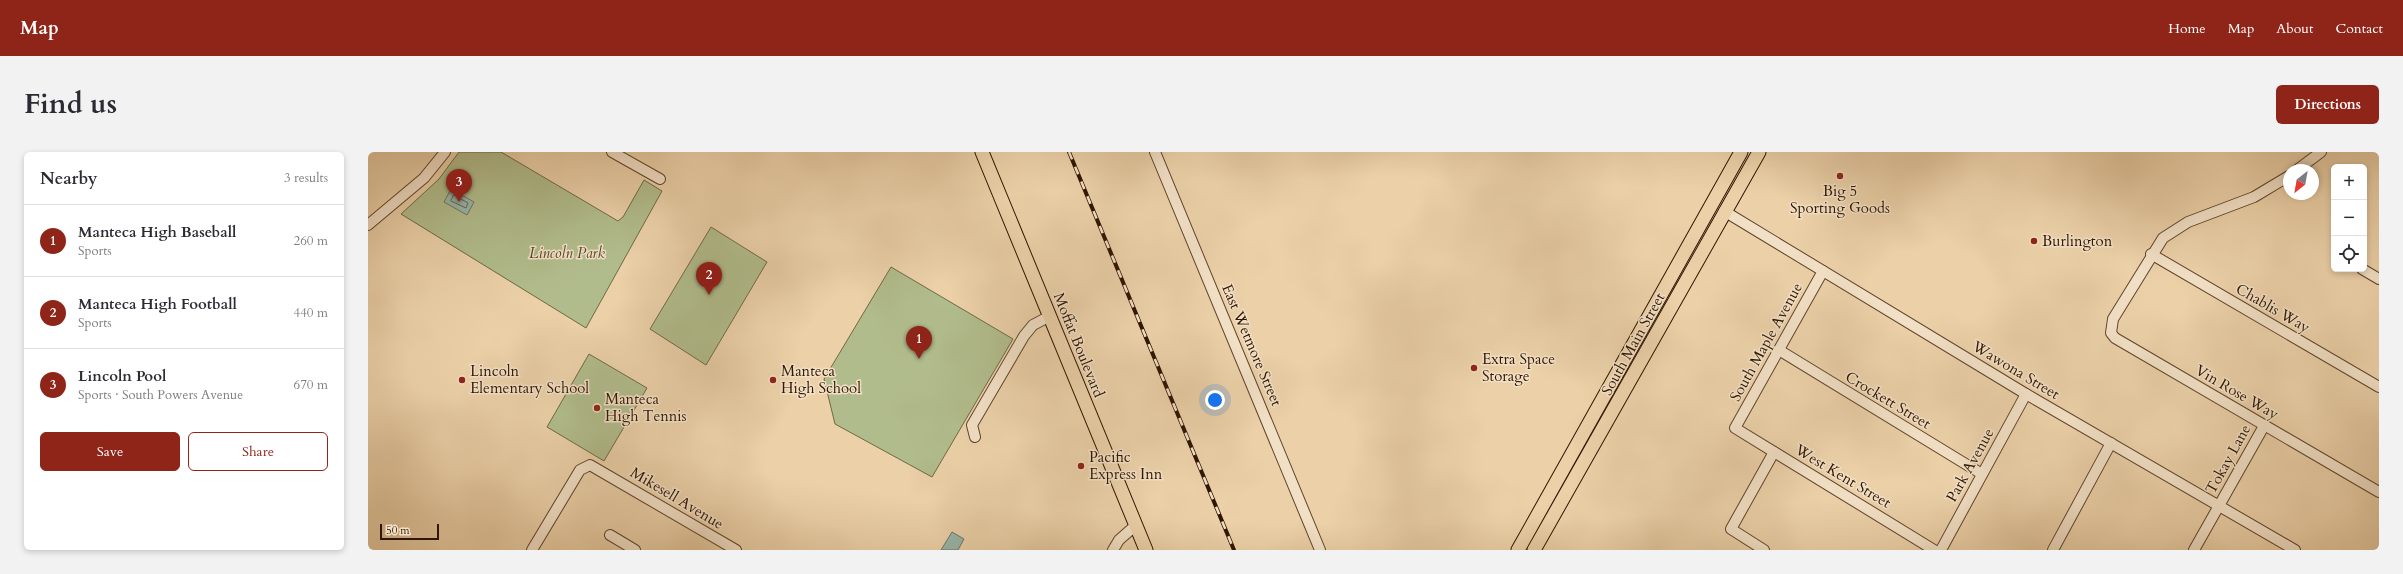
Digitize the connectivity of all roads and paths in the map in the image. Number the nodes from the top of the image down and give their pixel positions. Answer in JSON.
{"nodes":[{"id":1,"x":445,"y":152,"type":"edge"},
{"id":2,"x":612,"y":152,"type":"edge"},
{"id":3,"x":982,"y":152,"type":"edge"},
{"id":4,"x":1155,"y":152,"type":"edge"},
{"id":5,"x":1741,"y":152,"type":"edge"},
{"id":6,"x":1759,"y":152,"type":"edge"},
{"id":7,"x":2322,"y":152,"type":"edge"},
{"id":8,"x":1735,"y":164,"type":"junction"},
{"id":9,"x":2305,"y":164,"type":"edge"},
{"id":10,"x":660,"y":179,"type":"dead end"},
{"id":11,"x":2283,"y":180,"type":"edge"},
{"id":12,"x":1724,"y":211,"type":"junction"},
{"id":13,"x":368,"y":225,"type":"edge"},
{"id":14,"x":2152,"y":254,"type":"junction"},
{"id":15,"x":1823,"y":271,"type":"junction"},
{"id":16,"x":2367,"y":272,"type":"edge"},
{"id":17,"x":2379,"y":279,"type":"edge"},
{"id":18,"x":1050,"y":316,"type":"junction"},
{"id":19,"x":1779,"y":350,"type":"junction"},
{"id":20,"x":1626,"y":362,"type":"junction"},
{"id":21,"x":1638,"y":369,"type":"junction"},
{"id":22,"x":2379,"y":387,"type":"edge"},
{"id":23,"x":2026,"y":394,"type":"junction"},
{"id":24,"x":2264,"y":426,"type":"junction"},
{"id":25,"x":1735,"y":428,"type":"joint"},
{"id":26,"x":975,"y":438,"type":"dead end"},
{"id":27,"x":2111,"y":443,"type":"junction"},
{"id":28,"x":1774,"y":452,"type":"junction"},
{"id":29,"x":1982,"y":474,"type":"junction"},
{"id":30,"x":2378,"y":487,"type":"edge"},
{"id":31,"x":2219,"y":506,"type":"junction"},
{"id":32,"x":1136,"y":525,"type":"junction"},
{"id":33,"x":610,"y":535,"type":"dead end"},
{"id":34,"x":1521,"y":549,"type":"edge"},
{"id":35,"x":532,"y":550,"type":"edge"},
{"id":36,"x":635,"y":550,"type":"edge"},
{"id":37,"x":736,"y":550,"type":"edge"},
{"id":38,"x":1113,"y":550,"type":"edge"},
{"id":39,"x":1146,"y":550,"type":"edge"},
{"id":40,"x":1320,"y":550,"type":"edge"},
{"id":41,"x":1534,"y":550,"type":"edge"},
{"id":42,"x":1764,"y":550,"type":"edge"},
{"id":43,"x":1934,"y":550,"type":"edge"},
{"id":44,"x":1941,"y":550,"type":"edge"},
{"id":45,"x":2053,"y":550,"type":"edge"},
{"id":46,"x":2194,"y":550,"type":"edge"},
{"id":47,"x":2295,"y":550,"type":"edge"}],
"edges":[{"from":1,"to":13,"type":"street"},
{"from":2,"to":10,"type":"street"},
{"from":3,"to":18,"type":"main road","name":"Moffat Boulevard"},
{"from":4,"to":40,"type":"street","name":"East Wetmore Street"},
{"from":5,"to":8,"type":"main road","name":"South Main Street"},
{"from":6,"to":12,"type":"main road","name":"South Main Street"},
{"from":7,"to":9,"type":"street"},
{"from":8,"to":12,"type":"main road"},
{"from":8,"to":20,"type":"main road","name":"South Main Street"},
{"from":11,"to":14,"type":"street"},
{"from":12,"to":15,"type":"street","name":"Wawona Street"},
{"from":12,"to":21,"type":"main road","name":"South Main Street"},
{"from":14,"to":22,"type":"street","name":"Chablis Way"},
{"from":14,"to":24,"type":"street","name":"Vin Rose Way"},
{"from":15,"to":19,"type":"street","name":"South Maple Avenue"},
{"from":15,"to":23,"type":"street","name":"Wawona Street"},
{"from":16,"to":17,"type":"street"},
{"from":18,"to":26,"type":"street"},
{"from":18,"to":32,"type":"main road","name":"Moffat Boulevard"},
{"from":19,"to":25,"type":"street","name":"South Maple Avenue"},
{"from":19,"to":29,"type":"street","name":"Crockett Street"},
{"from":20,"to":21,"type":"main road"},
{"from":20,"to":34,"type":"main road","name":"South Main Street"},
{"from":21,"to":41,"type":"main road","name":"South Main Street"},
{"from":23,"to":27,"type":"street","name":"Wawona Street"},
{"from":23,"to":29,"type":"street","name":"Park Avenue"},
{"from":24,"to":30,"type":"street","name":"Vin Rose Way"},
{"from":24,"to":31,"type":"street","name":"Tokay Lane"},
{"from":25,"to":28,"type":"street","name":"West Kent Street"},
{"from":27,"to":31,"type":"street","name":"Wawona Street"},
{"from":27,"to":45,"type":"street"},
{"from":28,"to":42,"type":"street"},
{"from":28,"to":43,"type":"street","name":"West Kent Street"},
{"from":29,"to":44,"type":"street","name":"Park Avenue"},
{"from":31,"to":46,"type":"street","name":"Tokay Lane"},
{"from":31,"to":47,"type":"street","name":"Wawona Street"},
{"from":32,"to":38,"type":"street"},
{"from":32,"to":39,"type":"main road","name":"Moffat Boulevard"},
{"from":33,"to":36,"type":"street"},
{"from":35,"to":37,"type":"street","name":"Mikesell Avenue"}]}
